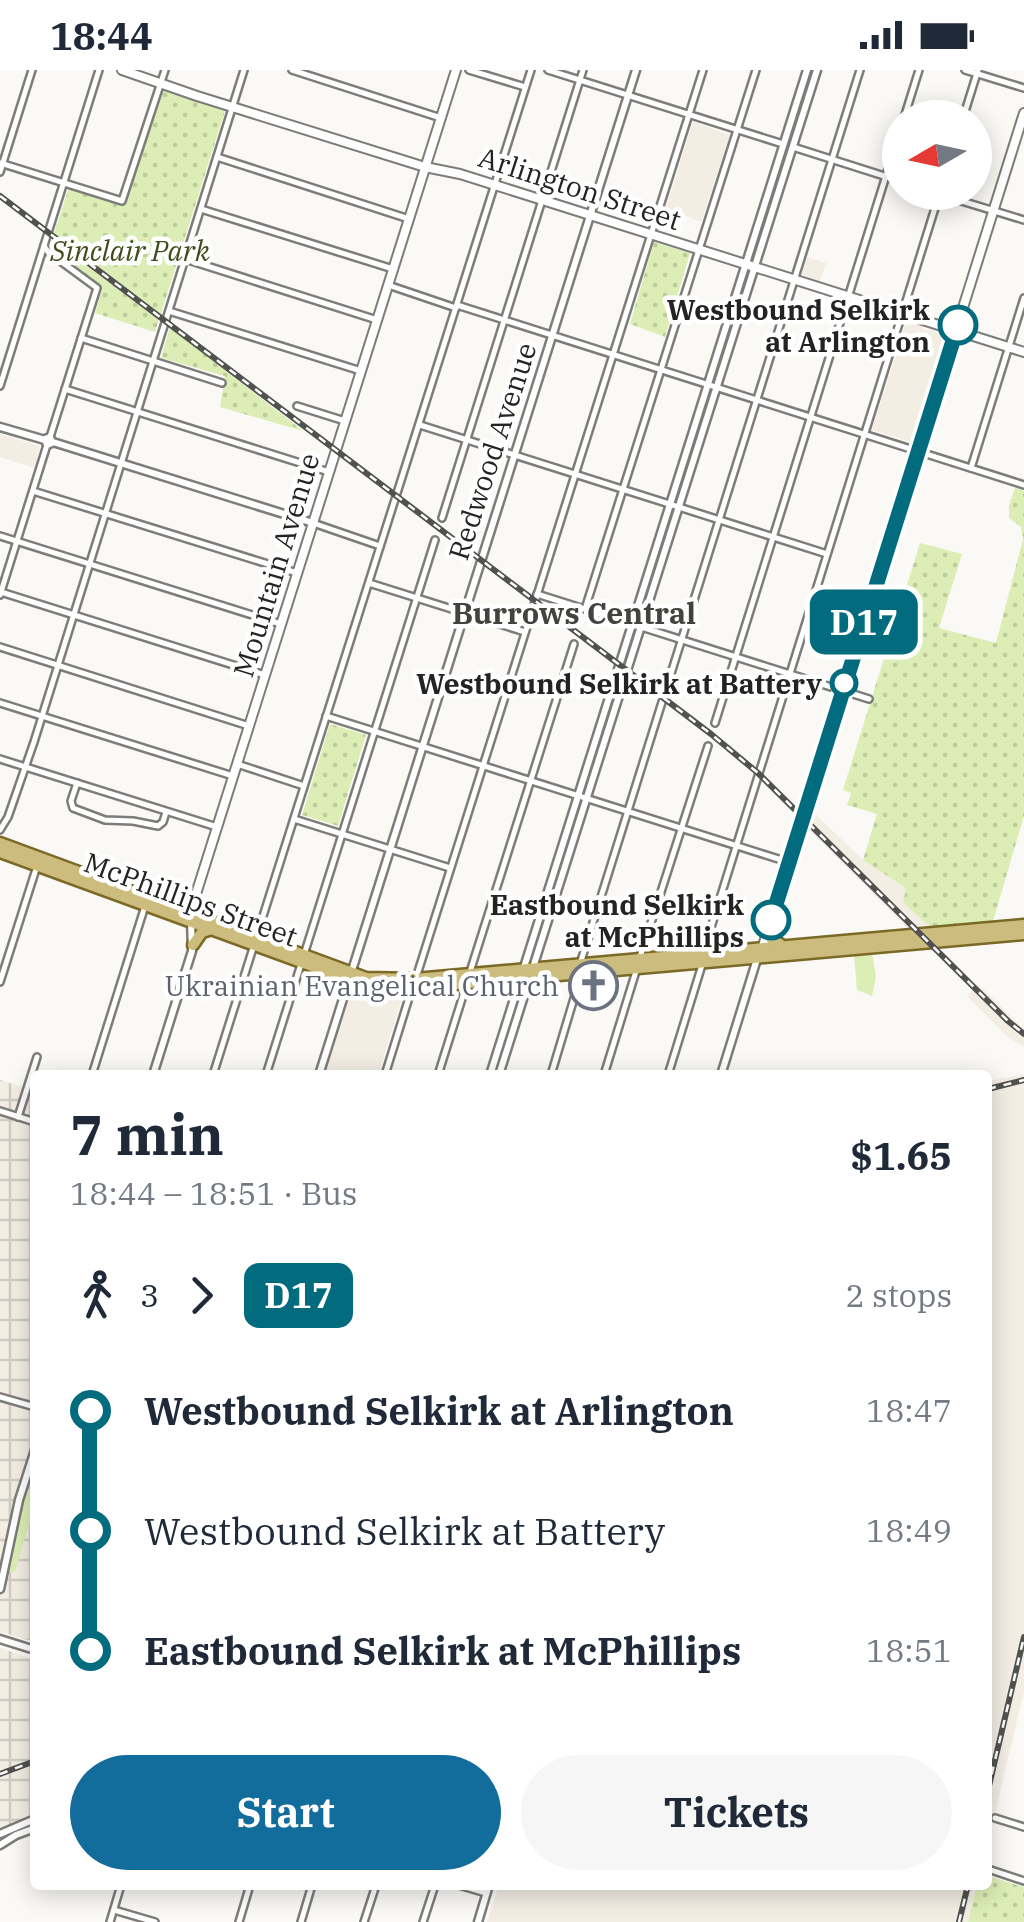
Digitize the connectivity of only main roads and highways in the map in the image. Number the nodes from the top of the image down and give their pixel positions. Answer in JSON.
{"nodes":[{"id":1,"x":122,"y":70,"type":"edge"},
{"id":2,"x":456,"y":70,"type":"edge"},
{"id":3,"x":1024,"y":114,"type":"edge"},
{"id":4,"x":425,"y":167,"type":"junction"},
{"id":5,"x":956,"y":331,"type":"junction"},
{"id":6,"x":1024,"y":352,"type":"edge"},
{"id":7,"x":0,"y":844,"type":"edge"},
{"id":8,"x":0,"y":852,"type":"edge"},
{"id":9,"x":38,"y":862,"type":"junction"},
{"id":10,"x":191,"y":918,"type":"junction"},
{"id":11,"x":769,"y":926,"type":"junction"},
{"id":12,"x":1021,"y":929,"type":"edge"},
{"id":13,"x":211,"y":930,"type":"junction"},
{"id":14,"x":255,"y":942,"type":"junction"},
{"id":15,"x":193,"y":945,"type":"road end"},
{"id":16,"x":786,"y":946,"type":"junction"},
{"id":17,"x":819,"y":948,"type":"junction"},
{"id":18,"x":760,"y":953,"type":"junction"}],
"edges":[{"from":1,"to":4,"type":"main road","name":"Arlington Street"},
{"from":2,"to":4,"type":"main road","name":"Mountain Avenue"},
{"from":3,"to":5,"type":"main road"},
{"from":4,"to":5,"type":"main road","name":"Arlington Street"},
{"from":4,"to":10,"type":"main road","name":"Mountain Avenue"},
{"from":5,"to":6,"type":"main road","name":"Arlington Street"},
{"from":5,"to":11,"type":"main road"},
{"from":7,"to":9,"type":"main road","name":"McPhillips Street"},
{"from":8,"to":9,"type":"main road","name":"McPhillips Street"},
{"from":9,"to":10,"type":"main road","name":"McPhillips Street"},
{"from":10,"to":13,"type":"main road","name":"McPhillips Street"},
{"from":10,"to":14,"type":"main road","name":"McPhillips Street"},
{"from":11,"to":16,"type":"main road"},
{"from":11,"to":18,"type":"main road"},
{"from":12,"to":17,"type":"main road","name":"McPhillips Street"},
{"from":13,"to":14,"type":"main road","name":"McPhillips Street"},
{"from":13,"to":15,"type":"main road"},
{"from":14,"to":18,"type":"main road","name":"McPhillips Street"},
{"from":16,"to":17,"type":"main road","name":"McPhillips Street"},
{"from":16,"to":18,"type":"main road","name":"McPhillips Street"},
{"from":17,"to":18,"type":"main road","name":"McPhillips Street"}]}
